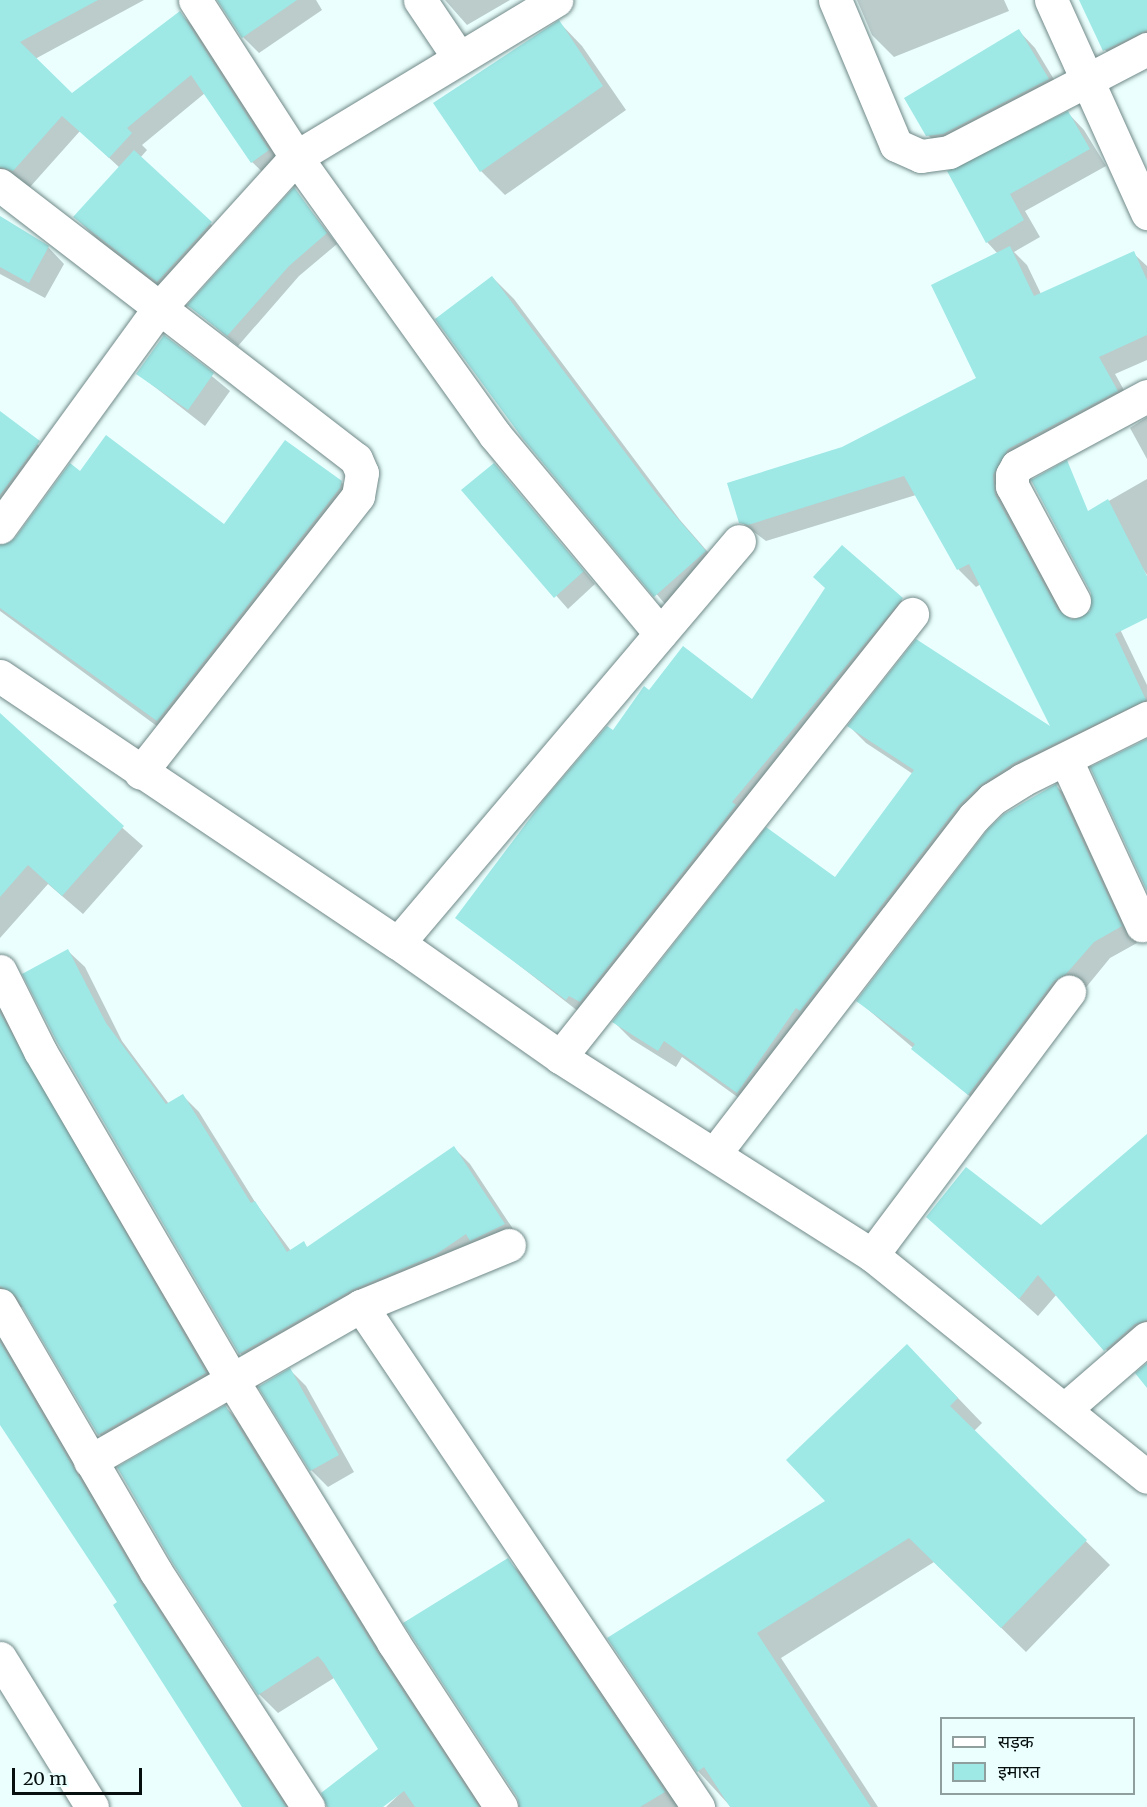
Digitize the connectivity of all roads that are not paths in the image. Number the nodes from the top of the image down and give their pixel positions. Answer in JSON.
{"nodes":[{"id":1,"x":195,"y":0,"type":"edge"},
{"id":2,"x":420,"y":0,"type":"edge"},
{"id":3,"x":556,"y":0,"type":"edge"},
{"id":4,"x":835,"y":0,"type":"edge"},
{"id":5,"x":1051,"y":0,"type":"edge"},
{"id":6,"x":1147,"y":49,"type":"edge"},
{"id":7,"x":459,"y":58,"type":"junction"},
{"id":8,"x":1086,"y":84,"type":"junction"},
{"id":9,"x":296,"y":157,"type":"junction"},
{"id":10,"x":0,"y":185,"type":"edge"},
{"id":11,"x":1147,"y":213,"type":"edge"},
{"id":12,"x":160,"y":308,"type":"junction"},
{"id":13,"x":1147,"y":396,"type":"edge"},
{"id":14,"x":0,"y":527,"type":"edge"},
{"id":15,"x":739,"y":541,"type":"dead end"},
{"id":16,"x":1074,"y":601,"type":"dead end"},
{"id":17,"x":912,"y":614,"type":"dead end"},
{"id":18,"x":660,"y":633,"type":"junction"},
{"id":19,"x":0,"y":676,"type":"edge"},
{"id":20,"x":1147,"y":718,"type":"edge"},
{"id":21,"x":1066,"y":760,"type":"junction"},
{"id":22,"x":140,"y":773,"type":"junction"},
{"id":23,"x":1142,"y":925,"type":"dead end"},
{"id":24,"x":398,"y":943,"type":"junction"},
{"id":25,"x":0,"y":971,"type":"edge"},
{"id":26,"x":1069,"y":992,"type":"dead end"},
{"id":27,"x":560,"y":1057,"type":"junction"},
{"id":28,"x":715,"y":1153,"type":"junction"},
{"id":29,"x":509,"y":1245,"type":"dead end"},
{"id":30,"x":872,"y":1255,"type":"junction"},
{"id":31,"x":0,"y":1305,"type":"edge"},
{"id":32,"x":361,"y":1306,"type":"junction"},
{"id":33,"x":1147,"y":1338,"type":"edge"},
{"id":34,"x":232,"y":1380,"type":"junction"},
{"id":35,"x":1066,"y":1408,"type":"junction"},
{"id":36,"x":90,"y":1461,"type":"junction"},
{"id":37,"x":1147,"y":1477,"type":"edge"},
{"id":38,"x":0,"y":1658,"type":"edge"},
{"id":39,"x":92,"y":1807,"type":"edge"},
{"id":40,"x":308,"y":1807,"type":"edge"},
{"id":41,"x":501,"y":1807,"type":"edge"},
{"id":42,"x":698,"y":1807,"type":"edge"}],
"edges":[{"from":1,"to":9,"type":"street"},
{"from":2,"to":7,"type":"street"},
{"from":3,"to":7,"type":"street"},
{"from":4,"to":8,"type":"street"},
{"from":5,"to":8,"type":"street"},
{"from":6,"to":8,"type":"street"},
{"from":7,"to":9,"type":"street"},
{"from":8,"to":11,"type":"street"},
{"from":9,"to":12,"type":"street"},
{"from":9,"to":18,"type":"street"},
{"from":10,"to":12,"type":"street"},
{"from":12,"to":14,"type":"street"},
{"from":12,"to":22,"type":"street"},
{"from":13,"to":16,"type":"street"},
{"from":15,"to":18,"type":"street"},
{"from":17,"to":27,"type":"street"},
{"from":18,"to":24,"type":"street"},
{"from":19,"to":22,"type":"street"},
{"from":20,"to":21,"type":"street"},
{"from":21,"to":23,"type":"street"},
{"from":21,"to":28,"type":"street"},
{"from":22,"to":24,"type":"street"},
{"from":24,"to":27,"type":"street"},
{"from":25,"to":34,"type":"street"},
{"from":26,"to":30,"type":"street"},
{"from":27,"to":28,"type":"street"},
{"from":28,"to":30,"type":"street"},
{"from":29,"to":32,"type":"street"},
{"from":30,"to":35,"type":"street"},
{"from":31,"to":36,"type":"street"},
{"from":32,"to":34,"type":"street"},
{"from":32,"to":42,"type":"street"},
{"from":33,"to":35,"type":"street"},
{"from":34,"to":36,"type":"street"},
{"from":34,"to":41,"type":"street"},
{"from":35,"to":37,"type":"street"},
{"from":36,"to":40,"type":"street"},
{"from":38,"to":39,"type":"street"}]}
